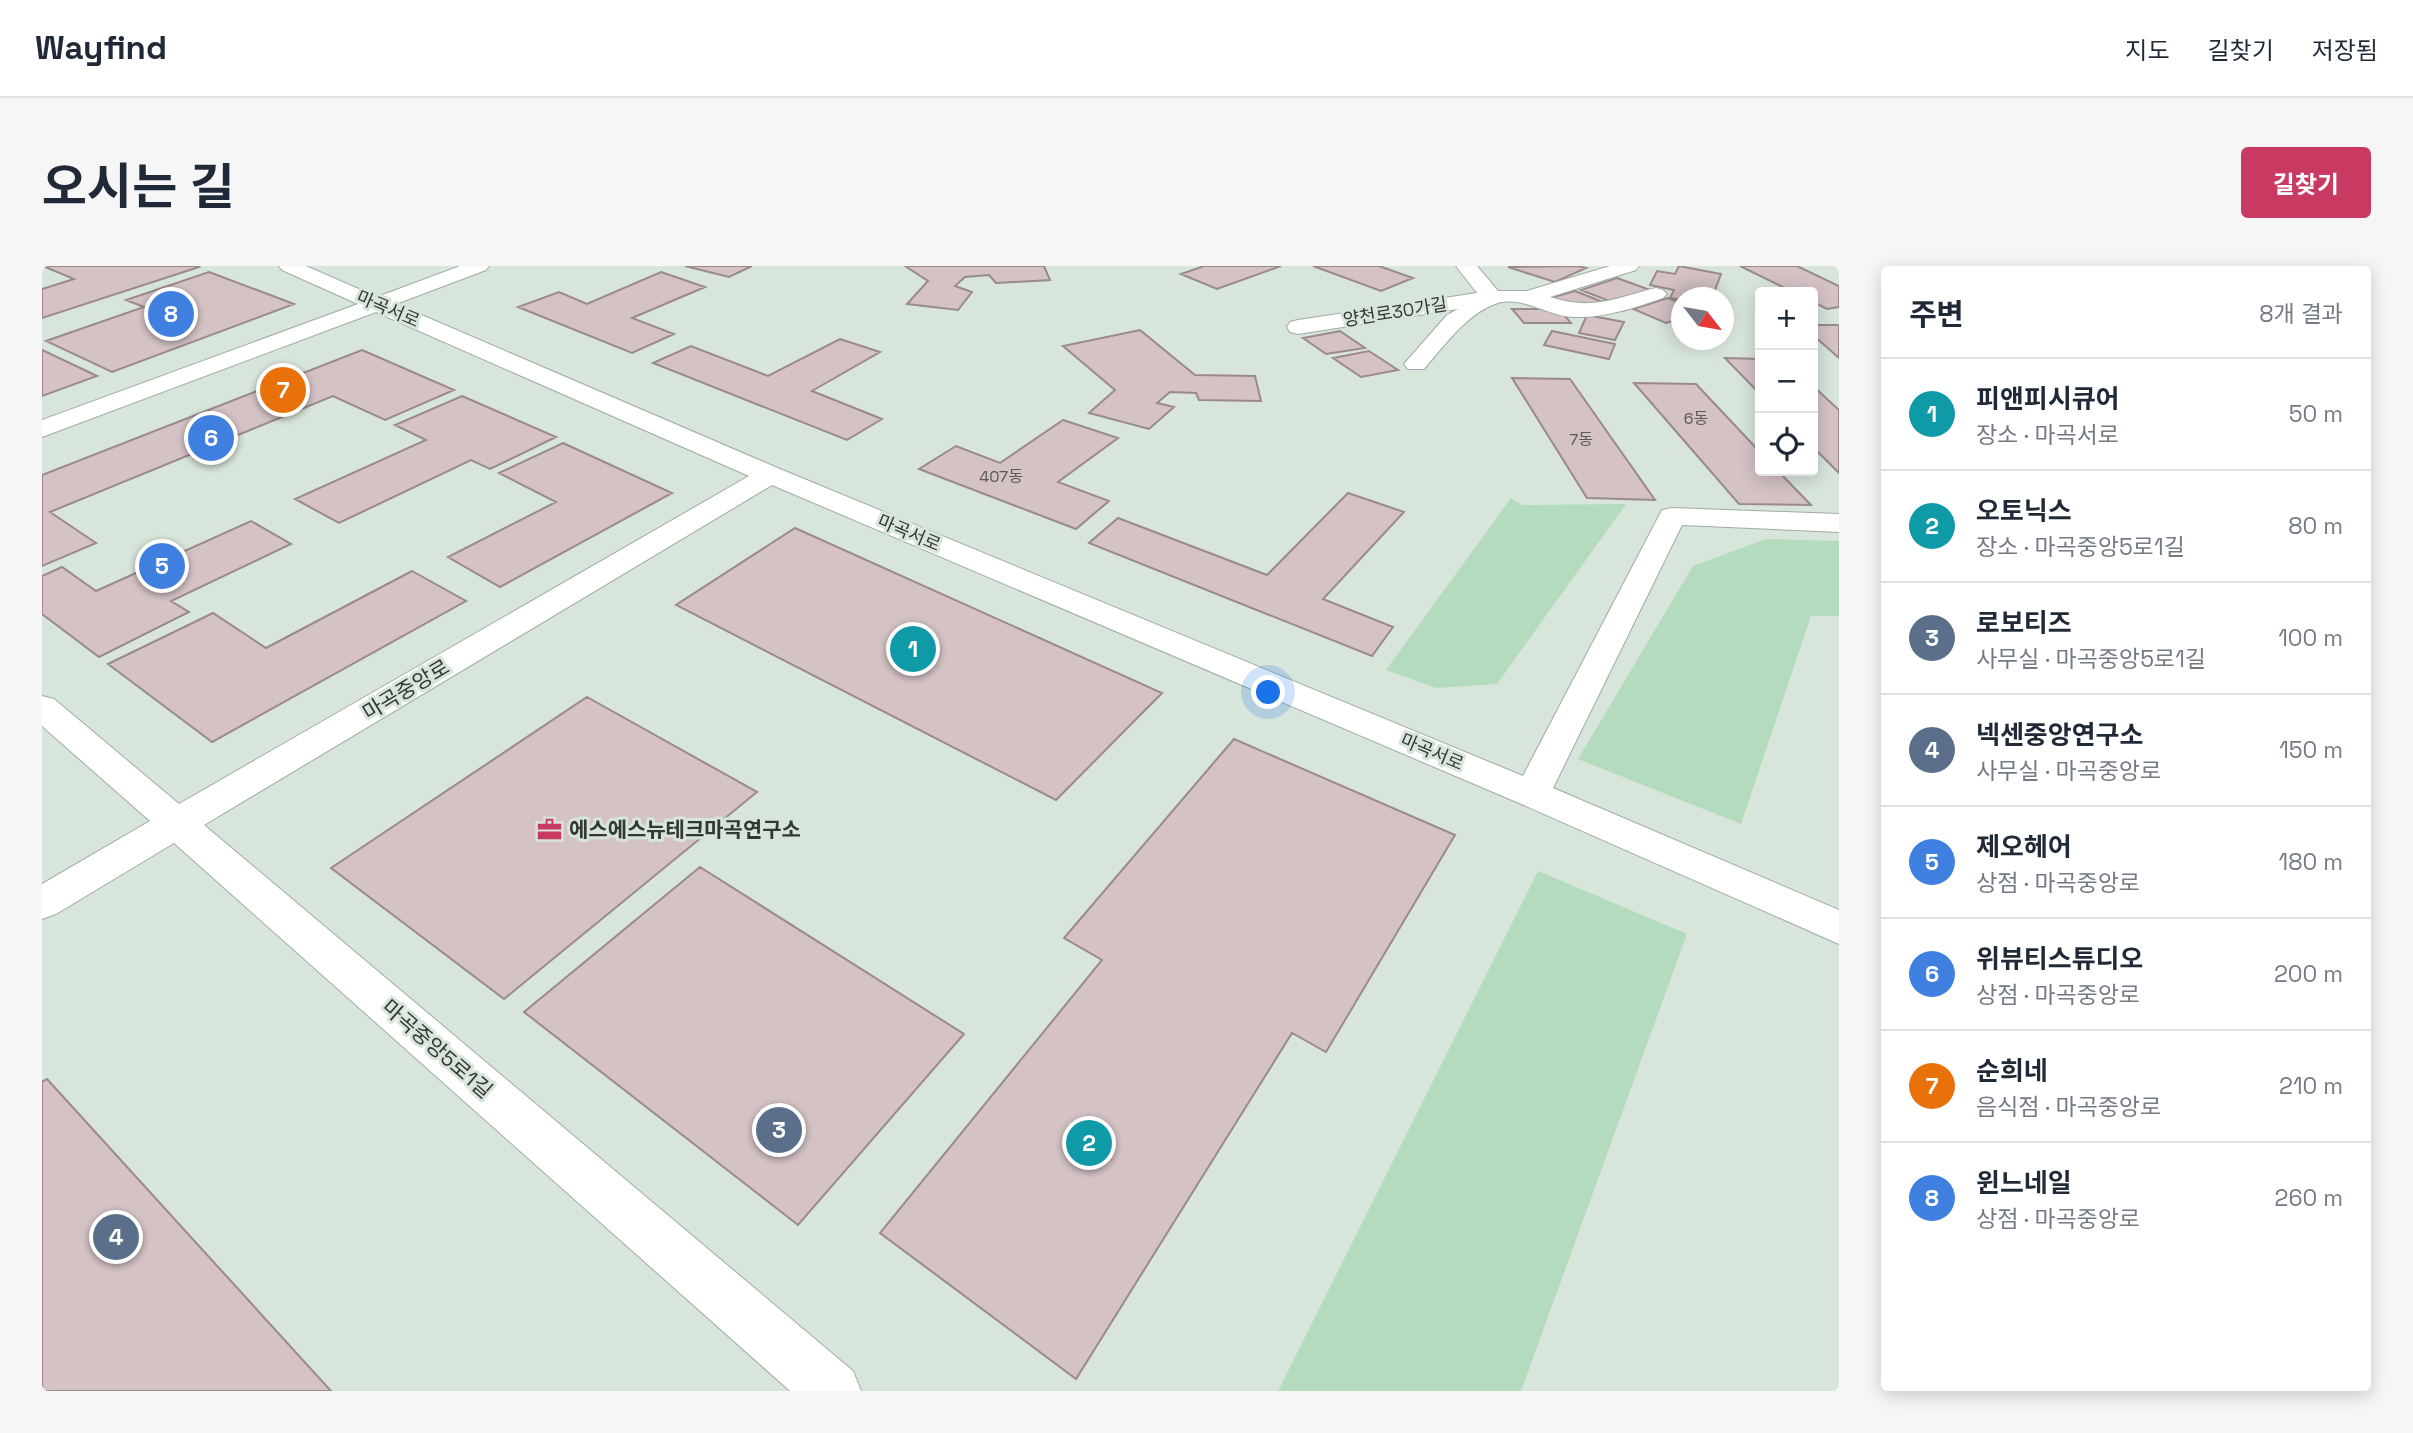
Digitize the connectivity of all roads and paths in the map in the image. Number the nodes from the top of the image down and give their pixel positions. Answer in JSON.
{"nodes":[{"id":1,"x":289,"y":266,"type":"edge"},
{"id":2,"x":479,"y":266,"type":"edge"},
{"id":3,"x":1466,"y":266,"type":"edge"},
{"id":4,"x":1629,"y":266,"type":"edge"},
{"id":5,"x":1656,"y":294,"type":"dead end"},
{"id":6,"x":1492,"y":297,"type":"junction"},
{"id":7,"x":1527,"y":297,"type":"junction"},
{"id":8,"x":378,"y":304,"type":"junction"},
{"id":9,"x":1298,"y":327,"type":"dead end"},
{"id":10,"x":1416,"y":364,"type":"dead end"},
{"id":11,"x":42,"y":429,"type":"edge"},
{"id":12,"x":770,"y":475,"type":"junction"},
{"id":13,"x":1839,"y":523,"type":"edge"},
{"id":14,"x":42,"y":707,"type":"edge"},
{"id":15,"x":1532,"y":794,"type":"junction"},
{"id":16,"x":176,"y":825,"type":"junction"},
{"id":17,"x":42,"y":903,"type":"edge"},
{"id":18,"x":1839,"y":928,"type":"edge"},
{"id":19,"x":833,"y":1391,"type":"edge"}],
"edges":[{"from":1,"to":8,"type":"street","name":"마곡서로"},
{"from":2,"to":8,"type":"street"},
{"from":3,"to":6,"type":"street"},
{"from":4,"to":7,"type":"street","name":"양천로30가길"},
{"from":5,"to":7,"type":"street","name":"양천로30가길"},
{"from":6,"to":7,"type":"street","name":"양천로30가길"},
{"from":6,"to":9,"type":"street","name":"양천로30가길"},
{"from":6,"to":10,"type":"street","name":"양천로30가길"},
{"from":8,"to":11,"type":"street"},
{"from":8,"to":12,"type":"street","name":"마곡서로"},
{"from":12,"to":15,"type":"street","name":"마곡서로"},
{"from":12,"to":16,"type":"street","name":"마곡중앙로"},
{"from":13,"to":15,"type":"street"},
{"from":14,"to":16,"type":"street","name":"마곡중앙5로1길"},
{"from":15,"to":18,"type":"street","name":"마곡서로"},
{"from":16,"to":17,"type":"street","name":"마곡중앙로"},
{"from":16,"to":19,"type":"street","name":"마곡중앙5로1길"}]}
